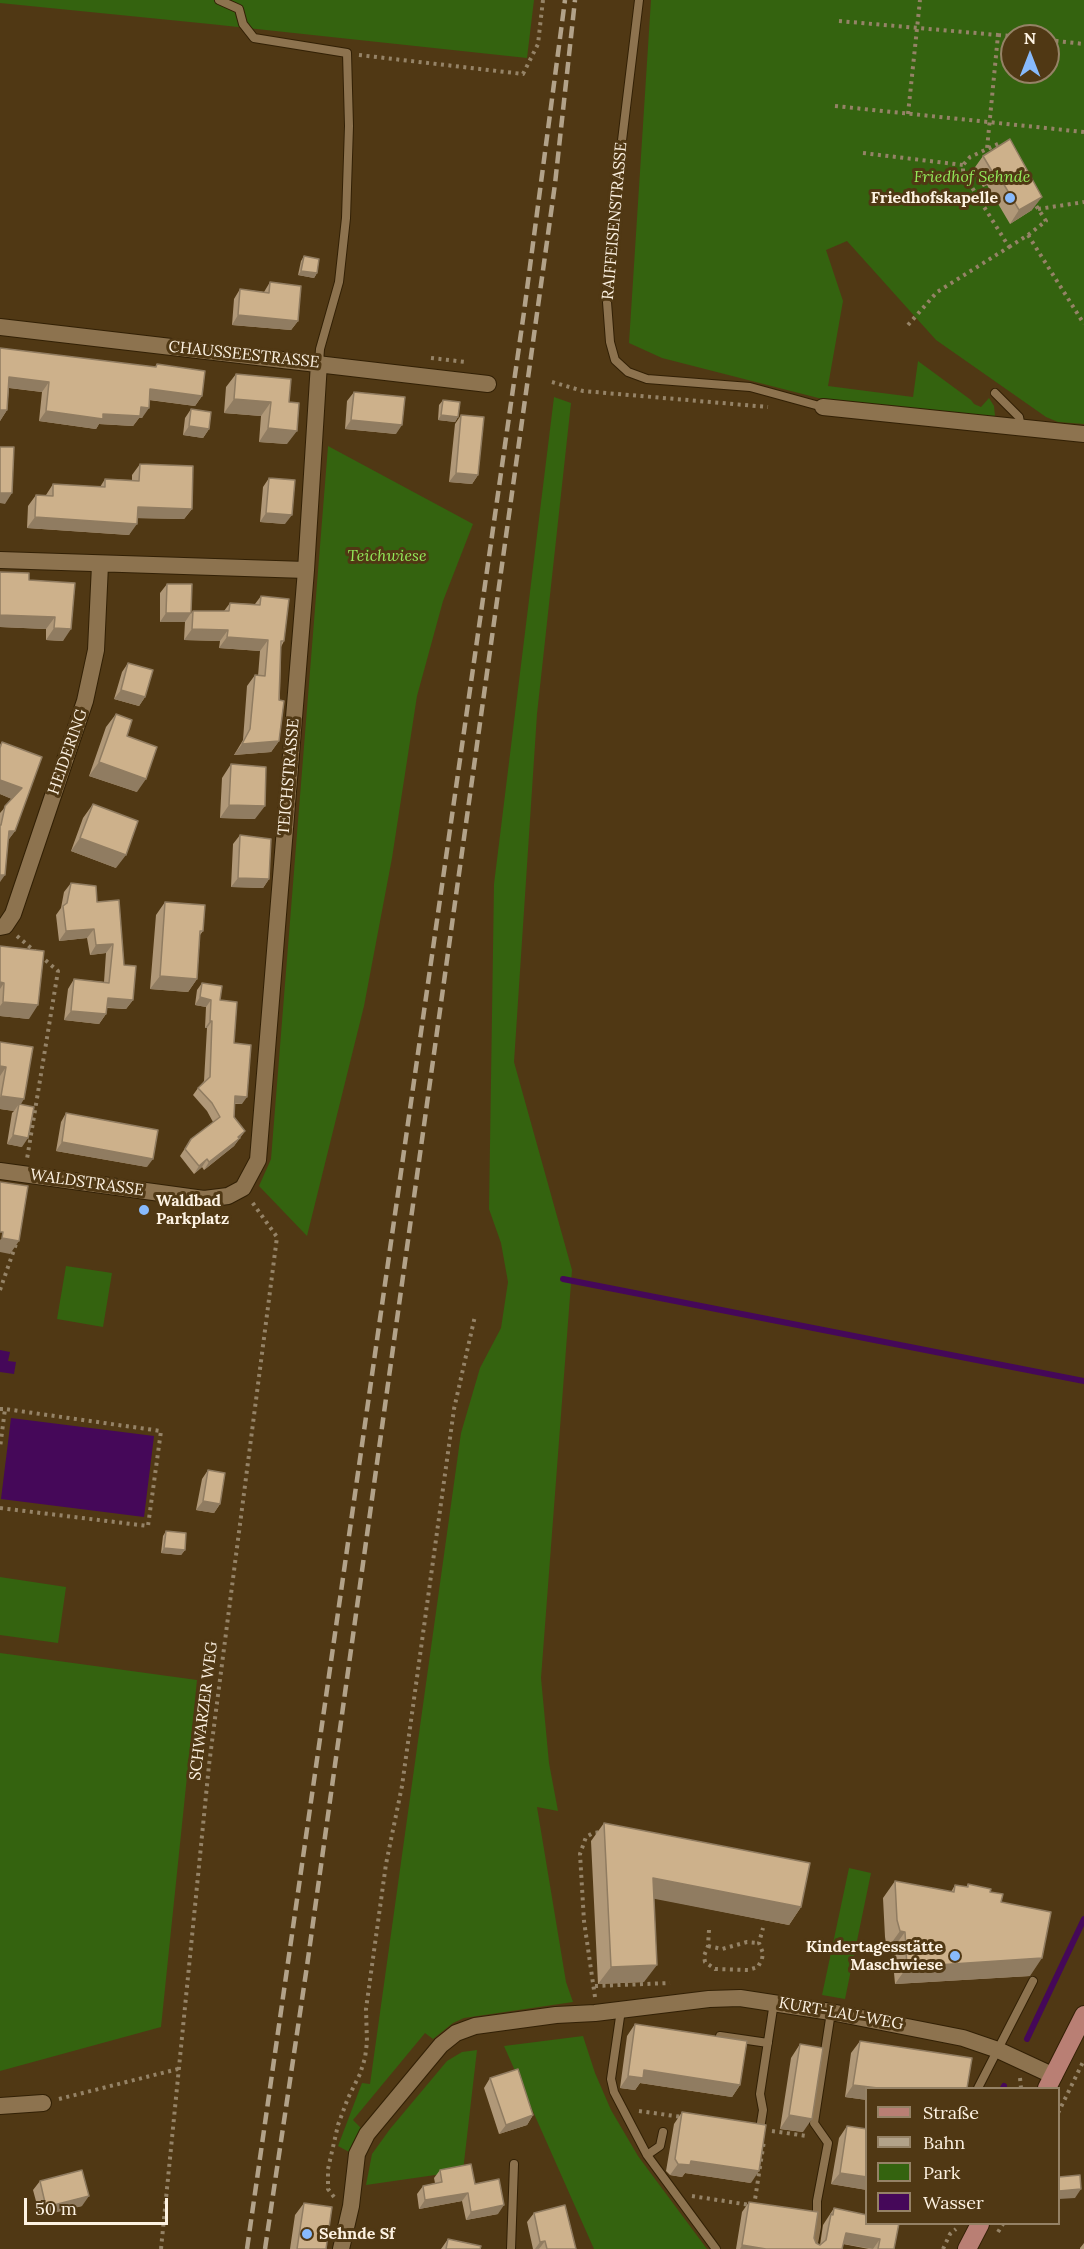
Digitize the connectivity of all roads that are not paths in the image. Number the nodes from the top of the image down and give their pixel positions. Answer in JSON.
{"nodes":[{"id":1,"x":219,"y":0,"type":"edge"},
{"id":2,"x":639,"y":0,"type":"edge"},
{"id":3,"x":0,"y":327,"type":"edge"},
{"id":4,"x":319,"y":363,"type":"junction"},
{"id":5,"x":488,"y":384,"type":"dead end"},
{"id":6,"x":995,"y":393,"type":"dead end"},
{"id":7,"x":823,"y":407,"type":"joint"},
{"id":8,"x":1021,"y":428,"type":"junction"},
{"id":9,"x":1084,"y":434,"type":"edge"},
{"id":10,"x":0,"y":560,"type":"edge"},
{"id":11,"x":100,"y":565,"type":"junction"},
{"id":12,"x":306,"y":570,"type":"junction"},
{"id":13,"x":3,"y":927,"type":"edge"},
{"id":14,"x":0,"y":1171,"type":"edge"},
{"id":15,"x":243,"y":1188,"type":"joint"},
{"id":16,"x":1034,"y":1981,"type":"dead end"},
{"id":17,"x":774,"y":2002,"type":"junction"},
{"id":18,"x":621,"y":2010,"type":"junction"},
{"id":19,"x":831,"y":2012,"type":"junction"},
{"id":20,"x":1083,"y":2018,"type":"edge"},
{"id":21,"x":720,"y":2036,"type":"edge"},
{"id":22,"x":768,"y":2043,"type":"junction"},
{"id":23,"x":998,"y":2050,"type":"junction"},
{"id":24,"x":1050,"y":2082,"type":"edge"},
{"id":25,"x":979,"y":2087,"type":"edge"},
{"id":26,"x":43,"y":2103,"type":"road end"},
{"id":27,"x":0,"y":2106,"type":"edge"},
{"id":28,"x":760,"y":2129,"type":"edge"},
{"id":29,"x":663,"y":2132,"type":"dead end"},
{"id":30,"x":647,"y":2155,"type":"junction"},
{"id":31,"x":514,"y":2164,"type":"dead end"},
{"id":32,"x":979,"y":2225,"type":"edge"},
{"id":33,"x":341,"y":2249,"type":"edge"},
{"id":34,"x":511,"y":2249,"type":"edge"},
{"id":35,"x":716,"y":2249,"type":"edge"},
{"id":36,"x":813,"y":2249,"type":"edge"},
{"id":37,"x":967,"y":2249,"type":"edge"}],
"edges":[{"from":1,"to":4,"type":"lane"},
{"from":2,"to":7,"type":"lane","name":"RAIFFEISENSTRASSE"},
{"from":3,"to":4,"type":"street","name":"CHAUSSEESTRASSE"},
{"from":4,"to":5,"type":"street","name":"CHAUSSEESTRASSE"},
{"from":4,"to":12,"type":"street","name":"TEICHSTRASSE"},
{"from":6,"to":8,"type":"lane"},
{"from":7,"to":8,"type":"street","name":"RAIFFEISENSTRASSE"},
{"from":8,"to":9,"type":"street","name":"RAIFFEISENSTRASSE"},
{"from":10,"to":11,"type":"street"},
{"from":11,"to":12,"type":"street"},
{"from":11,"to":13,"type":"street","name":"HEIDERING"},
{"from":12,"to":15,"type":"street","name":"TEICHSTRASSE"},
{"from":14,"to":15,"type":"street","name":"WALDSTRASSE"},
{"from":16,"to":23,"type":"lane"},
{"from":17,"to":18,"type":"street","name":"KURT-LAU-WEG"},
{"from":17,"to":19,"type":"street","name":"KURT-LAU-WEG"},
{"from":17,"to":22,"type":"lane"},
{"from":18,"to":30,"type":"lane"},
{"from":18,"to":33,"type":"street","name":"KURT-LAU-WEG"},
{"from":19,"to":23,"type":"street","name":"KURT-LAU-WEG"},
{"from":19,"to":36,"type":"lane"},
{"from":20,"to":24,"type":"main road"},
{"from":21,"to":22,"type":"lane"},
{"from":22,"to":28,"type":"lane"},
{"from":23,"to":24,"type":"street","name":"KURT-LAU-WEG"},
{"from":23,"to":25,"type":"lane"},
{"from":26,"to":27,"type":"street"},
{"from":29,"to":30,"type":"lane"},
{"from":30,"to":35,"type":"lane"},
{"from":31,"to":34,"type":"lane"},
{"from":32,"to":37,"type":"main road"}]}
